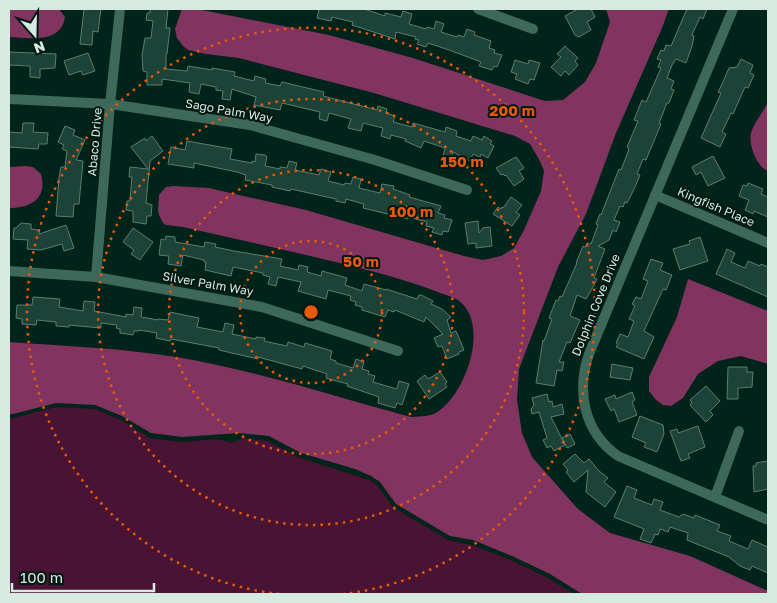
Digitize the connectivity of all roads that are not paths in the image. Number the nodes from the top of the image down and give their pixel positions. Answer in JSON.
{"nodes":[{"id":1,"x":120,"y":9,"type":"edge"},
{"id":2,"x":478,"y":9,"type":"edge"},
{"id":3,"x":733,"y":9,"type":"edge"},
{"id":4,"x":533,"y":28,"type":"dead end"},
{"id":5,"x":9,"y":99,"type":"edge"},
{"id":6,"x":110,"y":104,"type":"junction"},
{"id":7,"x":468,"y":190,"type":"dead end"},
{"id":8,"x":655,"y":195,"type":"junction"},
{"id":9,"x":768,"y":243,"type":"edge"},
{"id":10,"x":9,"y":271,"type":"edge"},
{"id":11,"x":96,"y":277,"type":"junction"},
{"id":12,"x":398,"y":351,"type":"dead end"},
{"id":13,"x":739,"y":431,"type":"dead end"},
{"id":14,"x":715,"y":497,"type":"junction"},
{"id":15,"x":768,"y":520,"type":"edge"}],
"edges":[{"from":1,"to":6,"type":"street","name":"Abaco Drive"},
{"from":2,"to":4,"type":"street"},
{"from":3,"to":8,"type":"street","name":"Dolphin Cove Drive"},
{"from":5,"to":6,"type":"street","name":"Sago Palm Way"},
{"from":6,"to":7,"type":"street","name":"Sago Palm Way"},
{"from":6,"to":11,"type":"street","name":"Abaco Drive"},
{"from":8,"to":9,"type":"street","name":"Kingfish Place"},
{"from":8,"to":14,"type":"street","name":"Dolphin Cove Drive"},
{"from":10,"to":11,"type":"street","name":"Silver Palm Way"},
{"from":11,"to":12,"type":"street","name":"Silver Palm Way"},
{"from":13,"to":14,"type":"street"},
{"from":14,"to":15,"type":"street","name":"Dolphin Cove Drive"}]}
